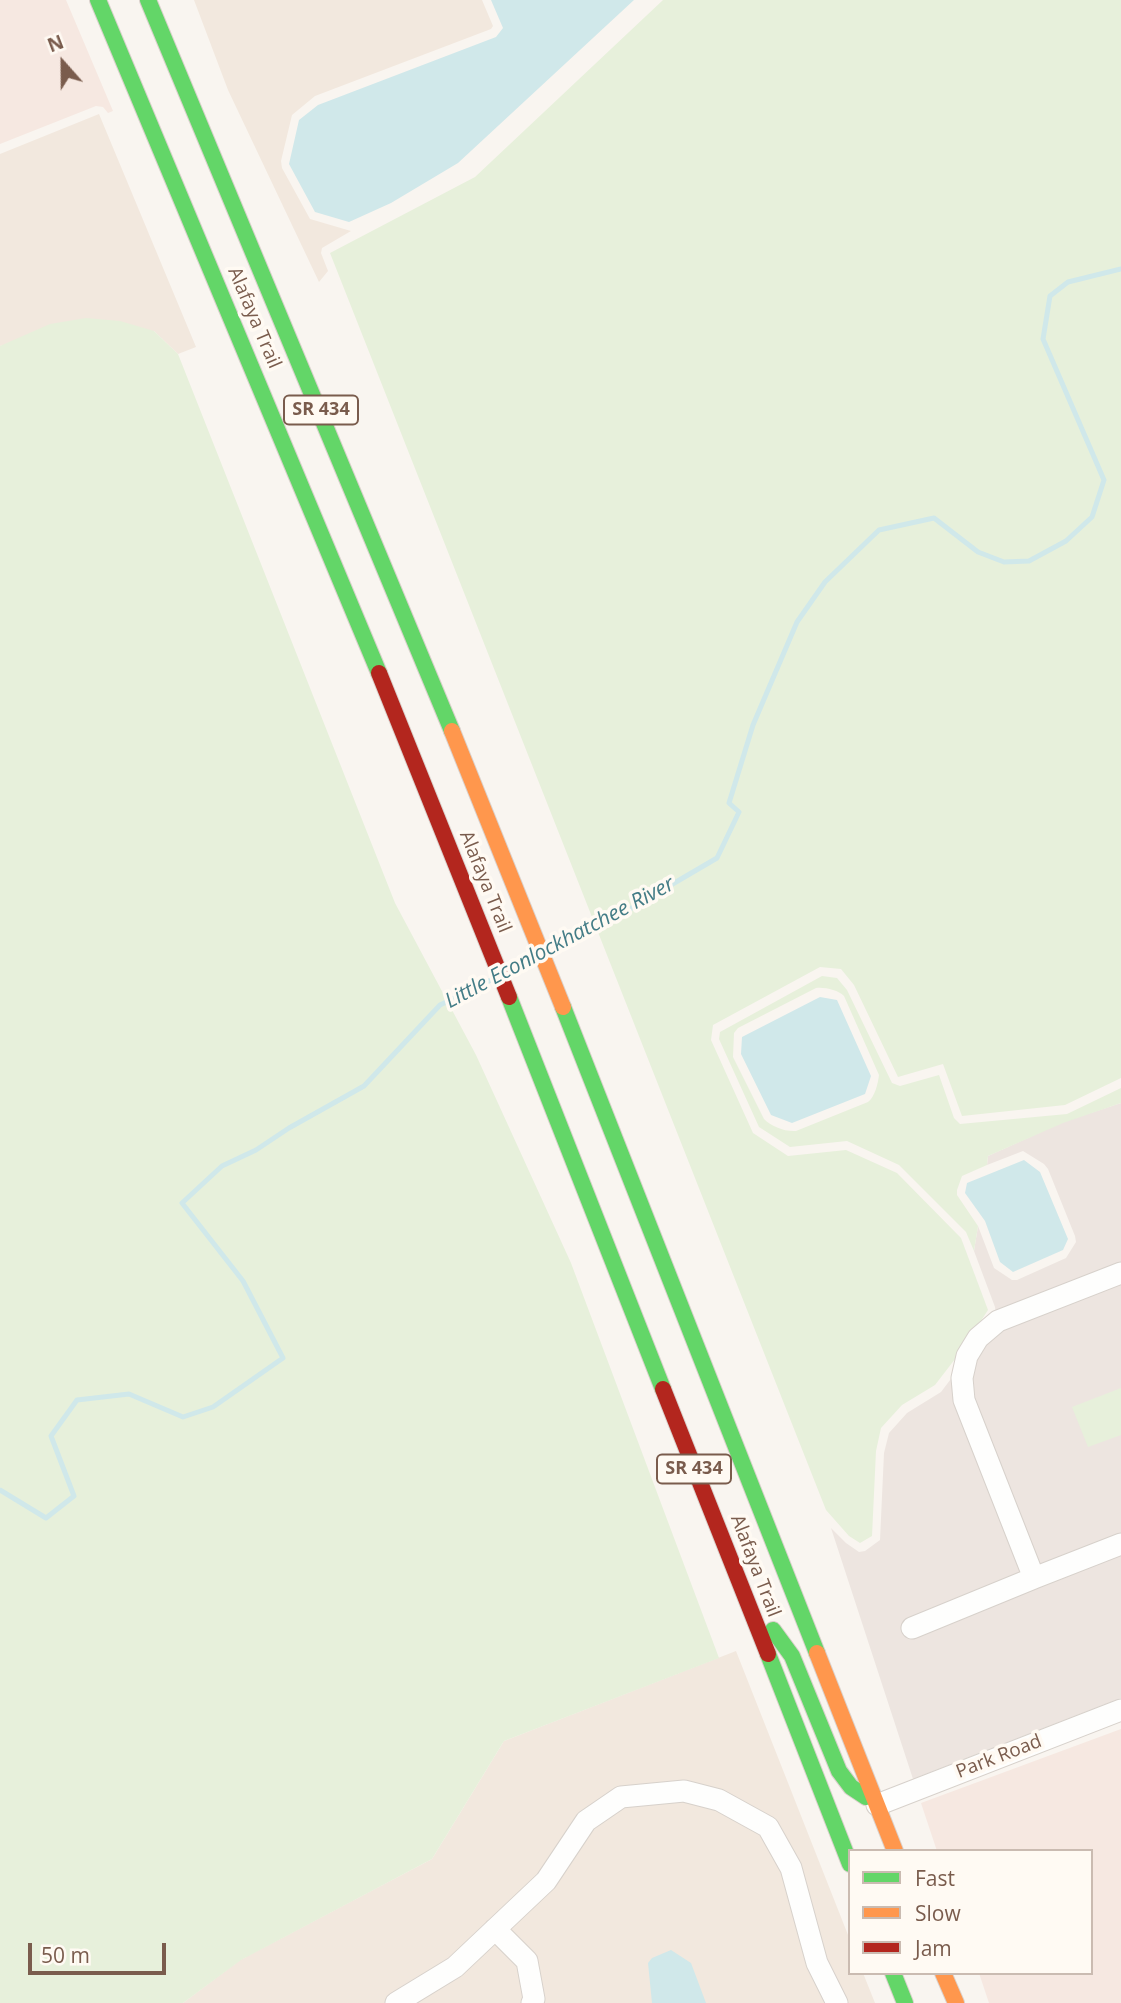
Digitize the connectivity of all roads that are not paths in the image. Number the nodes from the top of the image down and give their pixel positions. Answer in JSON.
{"nodes":[{"id":1,"x":98,"y":0,"type":"edge"},
{"id":2,"x":148,"y":0,"type":"edge"},
{"id":3,"x":142,"y":29,"type":"dead end"},
{"id":4,"x":181,"y":80,"type":"junction"},
{"id":5,"x":353,"y":607,"type":"junction"},
{"id":6,"x":382,"y":634,"type":"dead end"},
{"id":7,"x":604,"y":1239,"type":"junction"},
{"id":8,"x":622,"y":1241,"type":"dead end"},
{"id":9,"x":639,"y":1248,"type":"dead end"},
{"id":10,"x":667,"y":1271,"type":"junction"},
{"id":11,"x":1121,"y":1273,"type":"edge"},
{"id":12,"x":1121,"y":1544,"type":"edge"},
{"id":13,"x":1034,"y":1578,"type":"junction"},
{"id":14,"x":740,"y":1586,"type":"junction"},
{"id":15,"x":912,"y":1628,"type":"dead end"},
{"id":16,"x":1121,"y":1710,"type":"edge"},
{"id":17,"x":877,"y":1805,"type":"junction"},
{"id":18,"x":894,"y":1849,"type":"edge"},
{"id":19,"x":848,"y":1859,"type":"edge"},
{"id":20,"x":495,"y":1929,"type":"junction"},
{"id":21,"x":894,"y":1975,"type":"edge"},
{"id":22,"x":944,"y":1975,"type":"edge"},
{"id":23,"x":396,"y":2003,"type":"edge"},
{"id":24,"x":532,"y":2003,"type":"edge"},
{"id":25,"x":837,"y":2003,"type":"edge"},
{"id":26,"x":905,"y":2003,"type":"edge"},
{"id":27,"x":956,"y":2003,"type":"edge"}],
"edges":[{"from":1,"to":5,"type":"main road","name":"Alafaya Trail","number":"SR 434"},
{"from":2,"to":4,"type":"main road","name":"Alafaya Trail","number":"SR 434"},
{"from":3,"to":4,"type":"main road"},
{"from":4,"to":10,"type":"main road","name":"Alafaya Trail","number":"SR 434"},
{"from":5,"to":6,"type":"main road"},
{"from":5,"to":7,"type":"main road","name":"Alafaya Trail","number":"SR 434"},
{"from":7,"to":8,"type":"main road"},
{"from":7,"to":14,"type":"main road","name":"Alafaya Trail","number":"SR 434"},
{"from":9,"to":10,"type":"main road"},
{"from":10,"to":17,"type":"main road","name":"Alafaya Trail","number":"SR 434"},
{"from":11,"to":13,"type":"street"},
{"from":12,"to":13,"type":"street"},
{"from":13,"to":15,"type":"street"},
{"from":14,"to":17,"type":"main road"},
{"from":14,"to":19,"type":"main road","name":"Alafaya Trail","number":"SR 434"},
{"from":16,"to":17,"type":"street","name":"Park Road"},
{"from":17,"to":18,"type":"main road","name":"Alafaya Trail","number":"SR 434"},
{"from":20,"to":23,"type":"street"},
{"from":20,"to":24,"type":"street"},
{"from":20,"to":25,"type":"street"},
{"from":21,"to":26,"type":"main road"},
{"from":22,"to":27,"type":"main road"}]}
